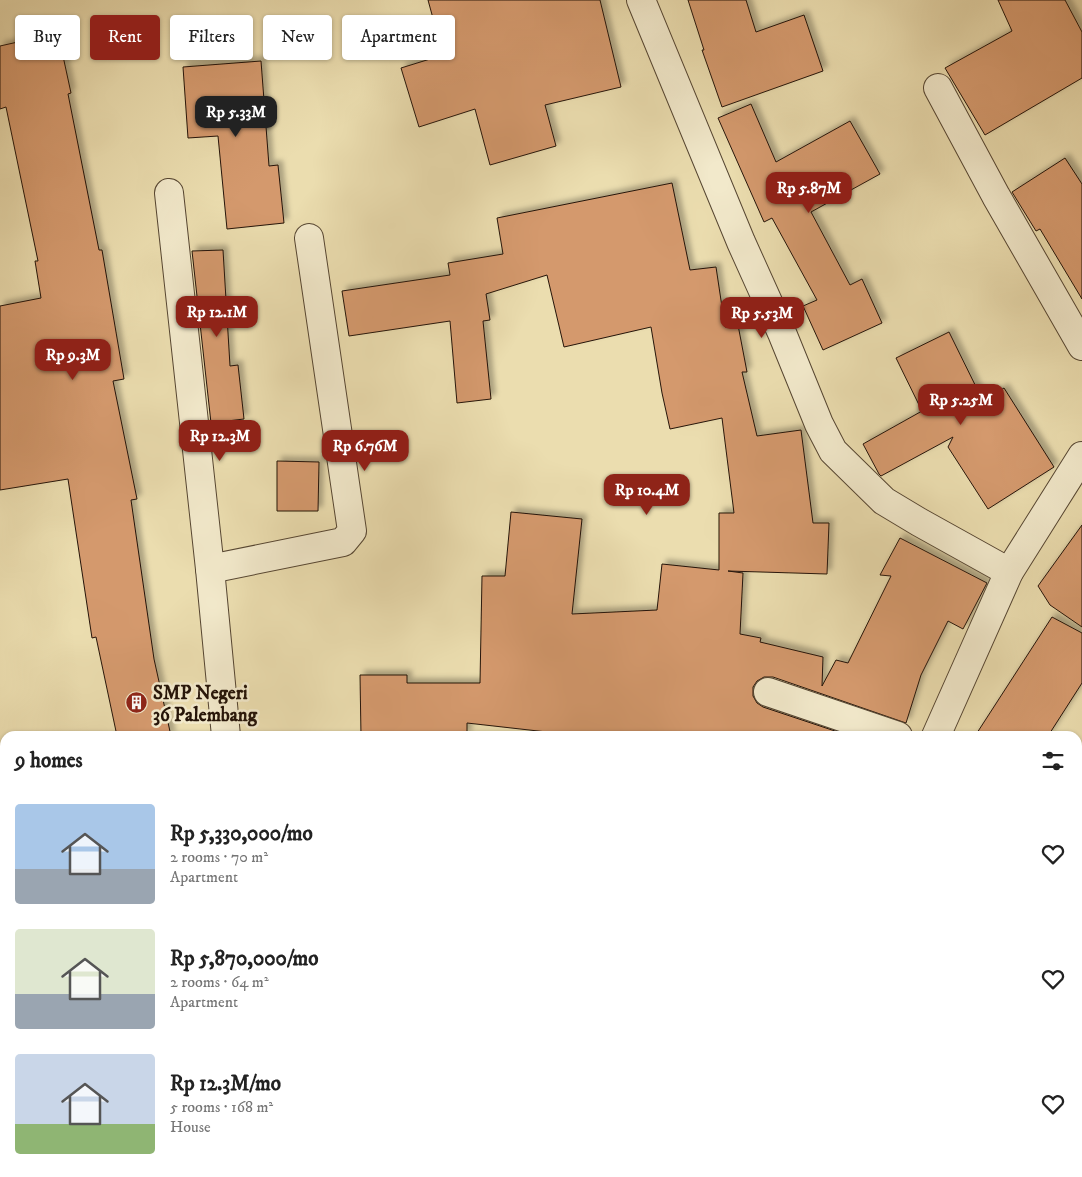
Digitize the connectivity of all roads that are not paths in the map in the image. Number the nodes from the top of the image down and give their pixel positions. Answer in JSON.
{"nodes":[{"id":1,"x":642,"y":0,"type":"edge"},
{"id":2,"x":938,"y":88,"type":"dead end"},
{"id":3,"x":169,"y":193,"type":"dead end"},
{"id":4,"x":309,"y":238,"type":"dead end"},
{"id":5,"x":1082,"y":346,"type":"edge"},
{"id":6,"x":1082,"y":456,"type":"edge"},
{"id":7,"x":210,"y":569,"type":"junction"},
{"id":8,"x":1009,"y":572,"type":"junction"},
{"id":9,"x":768,"y":692,"type":"dead end"},
{"id":10,"x":226,"y":731,"type":"edge"},
{"id":11,"x":883,"y":731,"type":"edge"},
{"id":12,"x":938,"y":731,"type":"edge"}],
"edges":[{"from":1,"to":8,"type":"street"},
{"from":2,"to":5,"type":"street"},
{"from":3,"to":7,"type":"street"},
{"from":4,"to":7,"type":"street"},
{"from":6,"to":8,"type":"street"},
{"from":7,"to":10,"type":"street"},
{"from":8,"to":12,"type":"street"},
{"from":9,"to":11,"type":"street"}]}
